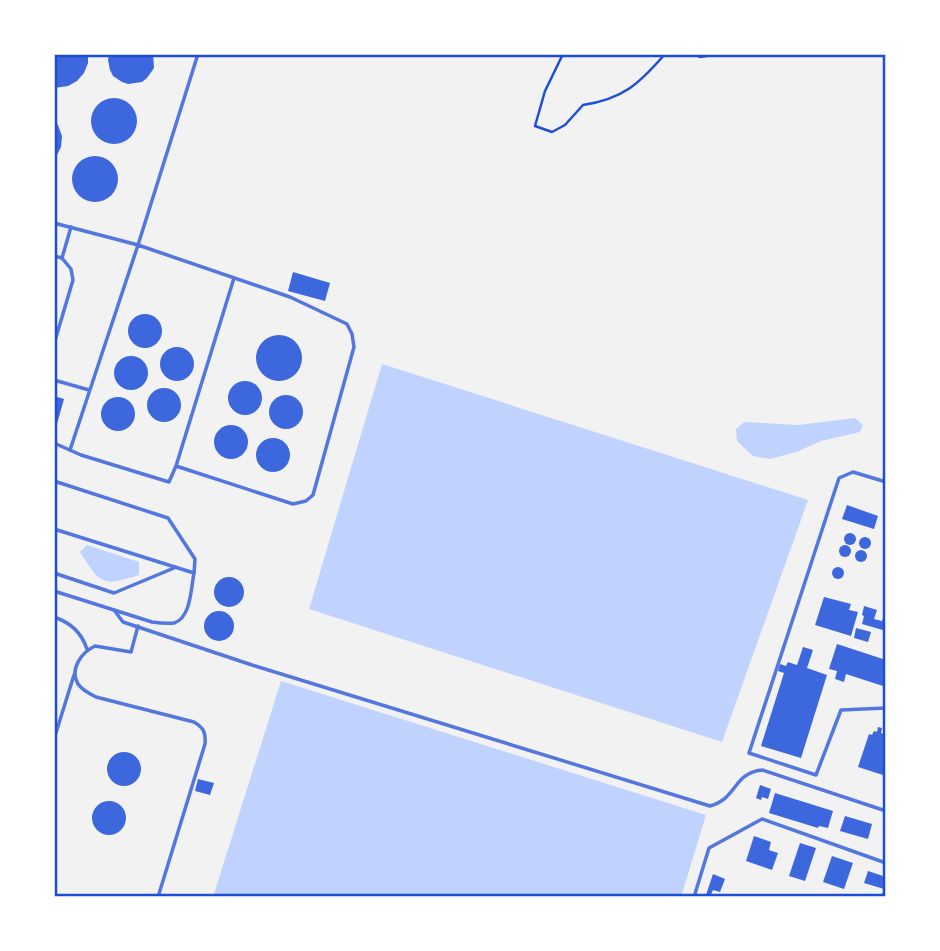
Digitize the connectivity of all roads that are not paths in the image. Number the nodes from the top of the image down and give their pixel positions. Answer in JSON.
{"nodes":[{"id":1,"x":198,"y":54,"type":"edge"},
{"id":2,"x":54,"y":222,"type":"edge"},
{"id":3,"x":71,"y":227,"type":"junction"},
{"id":4,"x":138,"y":245,"type":"junction"},
{"id":5,"x":54,"y":256,"type":"edge"},
{"id":6,"x":62,"y":258,"type":"junction"},
{"id":7,"x":234,"y":278,"type":"junction"},
{"id":8,"x":54,"y":344,"type":"edge"},
{"id":9,"x":54,"y":380,"type":"edge"},
{"id":10,"x":90,"y":390,"type":"junction"},
{"id":11,"x":54,"y":443,"type":"edge"},
{"id":12,"x":70,"y":450,"type":"junction"},
{"id":13,"x":176,"y":466,"type":"junction"},
{"id":14,"x":54,"y":481,"type":"edge"},
{"id":15,"x":886,"y":482,"type":"edge"},
{"id":16,"x":54,"y":529,"type":"edge"},
{"id":17,"x":176,"y":568,"type":"junction"},
{"id":18,"x":54,"y":573,"type":"edge"},
{"id":19,"x":194,"y":573,"type":"junction"},
{"id":20,"x":54,"y":591,"type":"edge"},
{"id":21,"x":114,"y":610,"type":"junction"},
{"id":22,"x":54,"y":617,"type":"edge"},
{"id":23,"x":138,"y":626,"type":"junction"},
{"id":24,"x":88,"y":649,"type":"junction"},
{"id":25,"x":75,"y":673,"type":"junction"},
{"id":26,"x":886,"y":708,"type":"edge"},
{"id":27,"x":54,"y":739,"type":"edge"},
{"id":28,"x":886,"y":811,"type":"edge"},
{"id":29,"x":886,"y":863,"type":"edge"},
{"id":30,"x":158,"y":897,"type":"edge"},
{"id":31,"x":694,"y":897,"type":"edge"}],
"edges":[{"from":1,"to":4,"type":"lane"},
{"from":2,"to":3,"type":"lane"},
{"from":3,"to":4,"type":"lane"},
{"from":3,"to":6,"type":"lane"},
{"from":4,"to":7,"type":"lane"},
{"from":4,"to":10,"type":"lane"},
{"from":5,"to":6,"type":"lane"},
{"from":6,"to":8,"type":"lane"},
{"from":7,"to":13,"type":"lane"},
{"from":7,"to":13,"type":"lane"},
{"from":9,"to":10,"type":"lane"},
{"from":10,"to":12,"type":"lane"},
{"from":11,"to":12,"type":"lane"},
{"from":12,"to":13,"type":"lane"},
{"from":14,"to":19,"type":"lane"},
{"from":15,"to":26,"type":"lane"},
{"from":16,"to":17,"type":"lane"},
{"from":17,"to":18,"type":"lane"},
{"from":17,"to":19,"type":"lane"},
{"from":19,"to":21,"type":"lane"},
{"from":20,"to":21,"type":"lane"},
{"from":21,"to":23,"type":"lane"},
{"from":22,"to":24,"type":"lane"},
{"from":23,"to":24,"type":"lane"},
{"from":23,"to":28,"type":"lane"},
{"from":24,"to":25,"type":"lane"},
{"from":25,"to":27,"type":"lane"},
{"from":25,"to":30,"type":"lane"},
{"from":29,"to":31,"type":"lane"}]}
